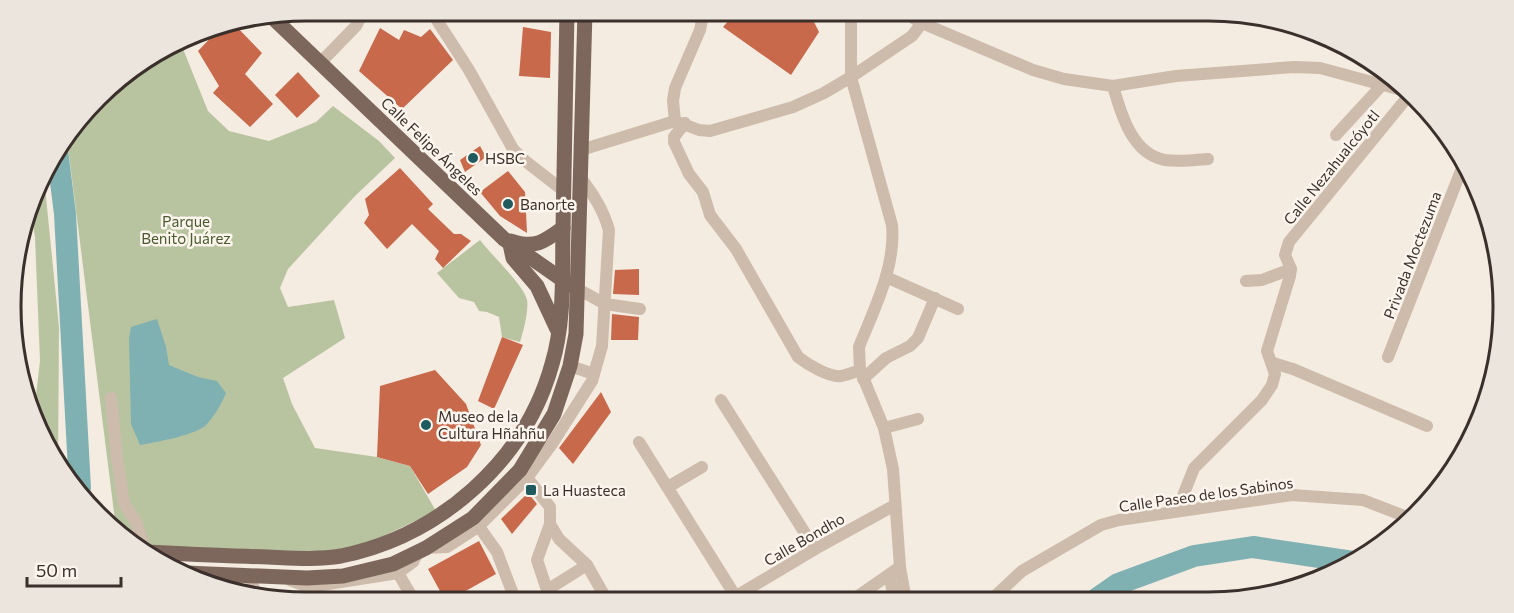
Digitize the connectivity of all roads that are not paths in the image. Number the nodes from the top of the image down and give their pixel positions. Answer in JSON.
{"nodes":[{"id":1,"x":358,"y":21,"type":"edge"},
{"id":2,"x":438,"y":21,"type":"edge"},
{"id":3,"x":567,"y":21,"type":"edge"},
{"id":4,"x":585,"y":21,"type":"edge"},
{"id":5,"x":702,"y":21,"type":"edge"},
{"id":6,"x":851,"y":21,"type":"edge"},
{"id":7,"x":919,"y":21,"type":"edge"},
{"id":8,"x":924,"y":21,"type":"edge"},
{"id":9,"x":279,"y":22,"type":"edge"},
{"id":10,"x":922,"y":23,"type":"junction"},
{"id":11,"x":320,"y":63,"type":"junction"},
{"id":12,"x":851,"y":77,"type":"junction"},
{"id":13,"x":1382,"y":85,"type":"junction"},
{"id":14,"x":1113,"y":86,"type":"junction"},
{"id":15,"x":1390,"y":87,"type":"edge"},
{"id":16,"x":1404,"y":100,"type":"edge"},
{"id":17,"x":680,"y":122,"type":"junction"},
{"id":18,"x":1336,"y":135,"type":"dead end"},
{"id":19,"x":581,"y":150,"type":"junction"},
{"id":20,"x":1208,"y":159,"type":"dead end"},
{"id":21,"x":1460,"y":173,"type":"edge"},
{"id":22,"x":580,"y":177,"type":"junction"},
{"id":23,"x":565,"y":192,"type":"junction"},
{"id":24,"x":563,"y":228,"type":"junction"},
{"id":25,"x":507,"y":241,"type":"junction"},
{"id":26,"x":1291,"y":269,"type":"junction"},
{"id":27,"x":886,"y":277,"type":"junction"},
{"id":28,"x":563,"y":281,"type":"junction"},
{"id":29,"x":1246,"y":281,"type":"dead end"},
{"id":30,"x":578,"y":289,"type":"junction"},
{"id":31,"x":935,"y":298,"type":"junction"},
{"id":32,"x":605,"y":304,"type":"junction"},
{"id":33,"x":640,"y":309,"type":"dead end"},
{"id":34,"x":958,"y":309,"type":"dead end"},
{"id":35,"x":559,"y":334,"type":"junction"},
{"id":36,"x":1388,"y":357,"type":"dead end"},
{"id":37,"x":1273,"y":363,"type":"junction"},
{"id":38,"x":570,"y":366,"type":"junction"},
{"id":39,"x":594,"y":374,"type":"junction"},
{"id":40,"x":861,"y":374,"type":"junction"},
{"id":41,"x":111,"y":398,"type":"dead end"},
{"id":42,"x":721,"y":400,"type":"dead end"},
{"id":43,"x":918,"y":419,"type":"dead end"},
{"id":44,"x":556,"y":424,"type":"junction"},
{"id":45,"x":1427,"y":426,"type":"dead end"},
{"id":46,"x":884,"y":428,"type":"junction"},
{"id":47,"x":639,"y":442,"type":"dead end"},
{"id":48,"x":702,"y":467,"type":"dead end"},
{"id":49,"x":524,"y":474,"type":"junction"},
{"id":50,"x":668,"y":487,"type":"junction"},
{"id":51,"x":895,"y":505,"type":"junction"},
{"id":52,"x":1177,"y":511,"type":"junction"},
{"id":53,"x":1402,"y":515,"type":"edge"},
{"id":54,"x":475,"y":523,"type":"junction"},
{"id":55,"x":550,"y":524,"type":"junction"},
{"id":56,"x":142,"y":539,"type":"edge"},
{"id":57,"x":815,"y":549,"type":"junction"},
{"id":58,"x":422,"y":550,"type":"junction"},
{"id":59,"x":162,"y":553,"type":"edge"},
{"id":60,"x":588,"y":565,"type":"junction"},
{"id":61,"x":900,"y":567,"type":"junction"},
{"id":62,"x":398,"y":573,"type":"junction"},
{"id":63,"x":207,"y":574,"type":"edge"},
{"id":64,"x":889,"y":575,"type":"junction"},
{"id":65,"x":249,"y":576,"type":"junction"},
{"id":66,"x":308,"y":583,"type":"junction"},
{"id":67,"x":253,"y":587,"type":"edge"},
{"id":68,"x":547,"y":590,"type":"joint"},
{"id":69,"x":310,"y":592,"type":"edge"},
{"id":70,"x":409,"y":592,"type":"edge"},
{"id":71,"x":512,"y":592,"type":"edge"},
{"id":72,"x":603,"y":592,"type":"edge"},
{"id":73,"x":733,"y":592,"type":"edge"},
{"id":74,"x":747,"y":592,"type":"edge"},
{"id":75,"x":864,"y":592,"type":"edge"},
{"id":76,"x":893,"y":592,"type":"edge"},
{"id":77,"x":904,"y":592,"type":"edge"},
{"id":78,"x":1000,"y":592,"type":"edge"}],
"edges":[{"from":1,"to":11,"type":"street"},
{"from":2,"to":23,"type":"street"},
{"from":3,"to":23,"type":"main road"},
{"from":4,"to":19,"type":"main road"},
{"from":5,"to":17,"type":"street"},
{"from":6,"to":12,"type":"street"},
{"from":7,"to":10,"type":"street"},
{"from":8,"to":10,"type":"street"},
{"from":9,"to":11,"type":"main road","name":"Calle Felipe Ángeles"},
{"from":10,"to":12,"type":"street"},
{"from":10,"to":14,"type":"street"},
{"from":11,"to":25,"type":"main road","name":"Calle Felipe Ángeles"},
{"from":12,"to":17,"type":"street"},
{"from":12,"to":27,"type":"street"},
{"from":13,"to":14,"type":"street"},
{"from":13,"to":15,"type":"street"},
{"from":13,"to":18,"type":"street"},
{"from":14,"to":20,"type":"street"},
{"from":16,"to":26,"type":"street","name":"Calle Nezahualcóyotl"},
{"from":17,"to":19,"type":"street"},
{"from":17,"to":40,"type":"street"},
{"from":19,"to":22,"type":"main road"},
{"from":21,"to":36,"type":"street","name":"Privada Moctezuma"},
{"from":22,"to":30,"type":"main road"},
{"from":22,"to":32,"type":"street"},
{"from":23,"to":24,"type":"main road"},
{"from":24,"to":25,"type":"main road"},
{"from":24,"to":28,"type":"main road"},
{"from":25,"to":28,"type":"main road","name":"Calle Felipe Ángeles"},
{"from":25,"to":35,"type":"main road"},
{"from":26,"to":29,"type":"street"},
{"from":26,"to":37,"type":"street","name":"Calle Nezahualcóyotl"},
{"from":27,"to":31,"type":"street"},
{"from":27,"to":40,"type":"street"},
{"from":28,"to":30,"type":"main road","name":"Calle Felipe Ángeles"},
{"from":28,"to":35,"type":"main road"},
{"from":30,"to":32,"type":"street"},
{"from":30,"to":38,"type":"main road"},
{"from":31,"to":34,"type":"street"},
{"from":31,"to":40,"type":"street"},
{"from":32,"to":33,"type":"street"},
{"from":32,"to":39,"type":"street"},
{"from":35,"to":59,"type":"main road"},
{"from":37,"to":45,"type":"street"},
{"from":37,"to":52,"type":"street","name":"Calle Nezahualcóyotl"},
{"from":38,"to":39,"type":"street"},
{"from":38,"to":44,"type":"main road"},
{"from":39,"to":44,"type":"street"},
{"from":40,"to":46,"type":"street"},
{"from":41,"to":56,"type":"street"},
{"from":42,"to":57,"type":"street"},
{"from":43,"to":46,"type":"street"},
{"from":44,"to":49,"type":"main road"},
{"from":46,"to":51,"type":"street"},
{"from":47,"to":50,"type":"street"},
{"from":48,"to":50,"type":"street"},
{"from":49,"to":54,"type":"main road"},
{"from":49,"to":55,"type":"street"},
{"from":50,"to":73,"type":"street"},
{"from":51,"to":57,"type":"street","name":"Calle Bondho"},
{"from":51,"to":61,"type":"street"},
{"from":52,"to":53,"type":"street","name":"Calle Paseo de los Sabinos"},
{"from":52,"to":78,"type":"street","name":"Calle Paseo de los Sabinos"},
{"from":54,"to":58,"type":"main road"},
{"from":54,"to":71,"type":"street"},
{"from":55,"to":60,"type":"street"},
{"from":55,"to":68,"type":"street"},
{"from":57,"to":74,"type":"street","name":"Calle Bondho"},
{"from":58,"to":62,"type":"street"},
{"from":58,"to":66,"type":"main road"},
{"from":60,"to":68,"type":"street"},
{"from":60,"to":72,"type":"street"},
{"from":61,"to":64,"type":"street"},
{"from":61,"to":77,"type":"street"},
{"from":62,"to":66,"type":"street"},
{"from":62,"to":70,"type":"street"},
{"from":63,"to":65,"type":"main road"},
{"from":64,"to":75,"type":"street"},
{"from":64,"to":76,"type":"street"},
{"from":65,"to":66,"type":"main road"},
{"from":65,"to":67,"type":"street"},
{"from":66,"to":69,"type":"street"}]}
